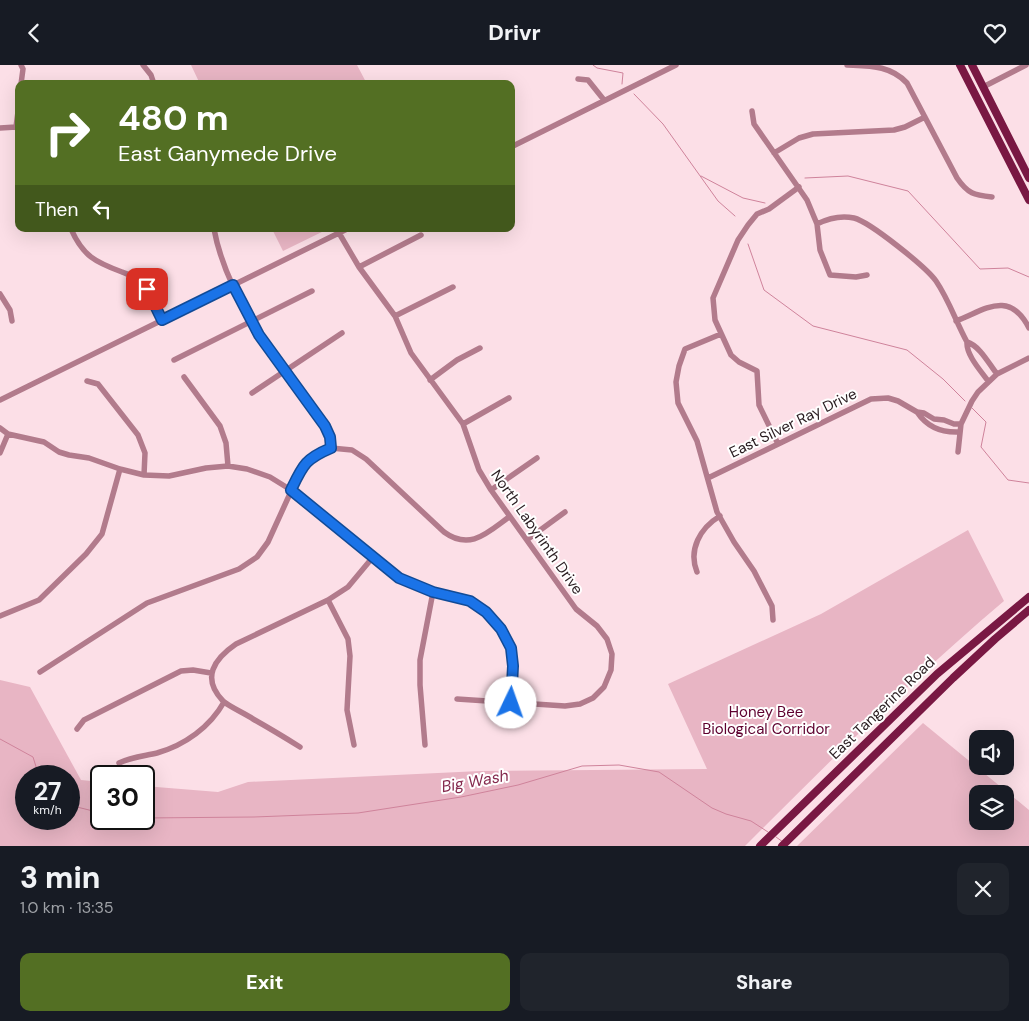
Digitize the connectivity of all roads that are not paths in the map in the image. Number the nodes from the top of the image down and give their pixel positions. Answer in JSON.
{"nodes":[{"id":1,"x":21,"y":65,"type":"edge"},
{"id":2,"x":143,"y":65,"type":"edge"},
{"id":3,"x":676,"y":65,"type":"edge"},
{"id":4,"x":846,"y":65,"type":"edge"},
{"id":5,"x":960,"y":65,"type":"edge"},
{"id":6,"x":972,"y":65,"type":"edge"},
{"id":7,"x":1026,"y":65,"type":"edge"},
{"id":8,"x":578,"y":79,"type":"dead end"},
{"id":9,"x":22,"y":80,"type":"edge"},
{"id":10,"x":153,"y":80,"type":"edge"},
{"id":11,"x":983,"y":87,"type":"junction"},
{"id":12,"x":604,"y":100,"type":"junction"},
{"id":13,"x":752,"y":111,"type":"dead end"},
{"id":14,"x":925,"y":117,"type":"junction"},
{"id":15,"x":0,"y":128,"type":"edge"},
{"id":16,"x":15,"y":129,"type":"edge"},
{"id":17,"x":515,"y":145,"type":"edge"},
{"id":18,"x":774,"y":153,"type":"junction"},
{"id":19,"x":1029,"y":178,"type":"edge"},
{"id":20,"x":798,"y":187,"type":"junction"},
{"id":21,"x":992,"y":197,"type":"dead end"},
{"id":22,"x":1029,"y":201,"type":"edge"},
{"id":23,"x":817,"y":224,"type":"junction"},
{"id":24,"x":72,"y":232,"type":"edge"},
{"id":25,"x":215,"y":232,"type":"edge"},
{"id":26,"x":339,"y":233,"type":"joint"},
{"id":27,"x":421,"y":235,"type":"dead end"},
{"id":28,"x":359,"y":267,"type":"junction"},
{"id":29,"x":867,"y":275,"type":"dead end"},
{"id":30,"x":233,"y":285,"type":"junction"},
{"id":31,"x":453,"y":287,"type":"dead end"},
{"id":32,"x":312,"y":291,"type":"dead end"},
{"id":33,"x":0,"y":294,"type":"edge"},
{"id":34,"x":395,"y":316,"type":"junction"},
{"id":35,"x":162,"y":320,"type":"junction"},
{"id":36,"x":12,"y":321,"type":"dead end"},
{"id":37,"x":252,"y":321,"type":"junction"},
{"id":38,"x":956,"y":321,"type":"junction"},
{"id":39,"x":1029,"y":328,"type":"edge"},
{"id":40,"x":342,"y":333,"type":"dead end"},
{"id":41,"x":721,"y":334,"type":"junction"},
{"id":42,"x":967,"y":342,"type":"junction"},
{"id":43,"x":480,"y":348,"type":"dead end"},
{"id":44,"x":1029,"y":358,"type":"edge"},
{"id":45,"x":174,"y":360,"type":"dead end"},
{"id":46,"x":285,"y":371,"type":"junction"},
{"id":47,"x":996,"y":374,"type":"junction"},
{"id":48,"x":184,"y":377,"type":"dead end"},
{"id":49,"x":430,"y":380,"type":"junction"},
{"id":50,"x":87,"y":381,"type":"dead end"},
{"id":51,"x":988,"y":381,"type":"junction"},
{"id":52,"x":252,"y":393,"type":"dead end"},
{"id":53,"x":509,"y":398,"type":"dead end"},
{"id":54,"x":0,"y":400,"type":"edge"},
{"id":55,"x":917,"y":412,"type":"junction"},
{"id":56,"x":961,"y":423,"type":"junction"},
{"id":57,"x":463,"y":424,"type":"junction"},
{"id":58,"x":0,"y":429,"type":"edge"},
{"id":59,"x":960,"y":432,"type":"junction"},
{"id":60,"x":8,"y":434,"type":"junction"},
{"id":61,"x":778,"y":444,"type":"junction"},
{"id":62,"x":331,"y":448,"type":"junction"},
{"id":63,"x":958,"y":452,"type":"dead end"},
{"id":64,"x":0,"y":453,"type":"edge"},
{"id":65,"x":536,"y":458,"type":"dead end"},
{"id":66,"x":228,"y":466,"type":"junction"},
{"id":67,"x":120,"y":469,"type":"junction"},
{"id":68,"x":144,"y":475,"type":"junction"},
{"id":69,"x":708,"y":478,"type":"junction"},
{"id":70,"x":291,"y":490,"type":"junction"},
{"id":71,"x":491,"y":490,"type":"junction"},
{"id":72,"x":565,"y":512,"type":"dead end"},
{"id":73,"x":720,"y":516,"type":"junction"},
{"id":74,"x":509,"y":517,"type":"junction"},
{"id":75,"x":528,"y":539,"type":"junction"},
{"id":76,"x":373,"y":557,"type":"junction"},
{"id":77,"x":697,"y":572,"type":"dead end"},
{"id":78,"x":433,"y":592,"type":"junction"},
{"id":79,"x":1029,"y":597,"type":"edge"},
{"id":80,"x":328,"y":600,"type":"junction"},
{"id":81,"x":1029,"y":610,"type":"edge"},
{"id":82,"x":0,"y":616,"type":"edge"},
{"id":83,"x":773,"y":620,"type":"dead end"},
{"id":84,"x":40,"y":672,"type":"dead end"},
{"id":85,"x":211,"y":673,"type":"junction"},
{"id":86,"x":457,"y":699,"type":"dead end"},
{"id":87,"x":224,"y":702,"type":"junction"},
{"id":88,"x":511,"y":703,"type":"junction"},
{"id":89,"x":78,"y":729,"type":"dead end"},
{"id":90,"x":354,"y":745,"type":"dead end"},
{"id":91,"x":425,"y":745,"type":"dead end"},
{"id":92,"x":300,"y":747,"type":"dead end"},
{"id":93,"x":119,"y":763,"type":"dead end"},
{"id":94,"x":760,"y":846,"type":"edge"},
{"id":95,"x":782,"y":846,"type":"edge"}],
"edges":[{"from":1,"to":9,"type":"street"},
{"from":2,"to":10,"type":"street"},
{"from":3,"to":12,"type":"street"},
{"from":4,"to":14,"type":"street"},
{"from":5,"to":22,"type":"main road"},
{"from":6,"to":11,"type":"main road"},
{"from":7,"to":11,"type":"street"},
{"from":8,"to":12,"type":"street"},
{"from":11,"to":19,"type":"main road"},
{"from":12,"to":17,"type":"street"},
{"from":13,"to":18,"type":"street"},
{"from":14,"to":18,"type":"street"},
{"from":14,"to":21,"type":"street"},
{"from":15,"to":16,"type":"street"},
{"from":18,"to":20,"type":"street"},
{"from":20,"to":23,"type":"street"},
{"from":20,"to":41,"type":"street"},
{"from":23,"to":29,"type":"street"},
{"from":23,"to":38,"type":"street"},
{"from":24,"to":35,"type":"street"},
{"from":25,"to":30,"type":"street"},
{"from":26,"to":28,"type":"street","name":"North Labyrinth Drive"},
{"from":26,"to":30,"type":"street"},
{"from":27,"to":28,"type":"street"},
{"from":28,"to":34,"type":"street","name":"North Labyrinth Drive"},
{"from":30,"to":35,"type":"street"},
{"from":30,"to":37,"type":"street"},
{"from":31,"to":34,"type":"street"},
{"from":32,"to":37,"type":"street"},
{"from":33,"to":36,"type":"street"},
{"from":34,"to":49,"type":"street","name":"North Labyrinth Drive"},
{"from":35,"to":54,"type":"street"},
{"from":37,"to":45,"type":"street"},
{"from":37,"to":46,"type":"street"},
{"from":38,"to":39,"type":"street"},
{"from":38,"to":42,"type":"street"},
{"from":40,"to":46,"type":"street"},
{"from":41,"to":61,"type":"street"},
{"from":41,"to":69,"type":"street"},
{"from":42,"to":47,"type":"street"},
{"from":42,"to":51,"type":"street"},
{"from":43,"to":49,"type":"street"},
{"from":44,"to":47,"type":"street"},
{"from":46,"to":52,"type":"street"},
{"from":46,"to":62,"type":"street"},
{"from":47,"to":51,"type":"street"},
{"from":48,"to":66,"type":"street"},
{"from":49,"to":57,"type":"street","name":"North Labyrinth Drive"},
{"from":50,"to":68,"type":"street"},
{"from":51,"to":56,"type":"street"},
{"from":53,"to":57,"type":"street"},
{"from":55,"to":56,"type":"street","name":"East Silver Ray Drive"},
{"from":55,"to":59,"type":"street","name":"East Silver Ray Drive"},
{"from":55,"to":61,"type":"street","name":"East Silver Ray Drive"},
{"from":56,"to":59,"type":"street"},
{"from":57,"to":71,"type":"street","name":"North Labyrinth Drive"},
{"from":58,"to":60,"type":"street"},
{"from":59,"to":63,"type":"street"},
{"from":60,"to":64,"type":"street"},
{"from":60,"to":67,"type":"street"},
{"from":61,"to":69,"type":"street","name":"East Silver Ray Drive"},
{"from":62,"to":70,"type":"street"},
{"from":62,"to":74,"type":"street"},
{"from":65,"to":71,"type":"street"},
{"from":66,"to":68,"type":"street"},
{"from":66,"to":70,"type":"street"},
{"from":67,"to":68,"type":"street"},
{"from":67,"to":82,"type":"street"},
{"from":69,"to":73,"type":"street"},
{"from":70,"to":76,"type":"street"},
{"from":70,"to":84,"type":"street"},
{"from":71,"to":74,"type":"street","name":"North Labyrinth Drive"},
{"from":72,"to":75,"type":"street"},
{"from":73,"to":77,"type":"street"},
{"from":73,"to":83,"type":"street"},
{"from":74,"to":75,"type":"street","name":"North Labyrinth Drive"},
{"from":75,"to":88,"type":"street","name":"North Labyrinth Drive"},
{"from":76,"to":78,"type":"street"},
{"from":76,"to":80,"type":"street"},
{"from":78,"to":88,"type":"street"},
{"from":78,"to":91,"type":"street"},
{"from":79,"to":94,"type":"main road","name":"East Tangerine Road"},
{"from":80,"to":85,"type":"street"},
{"from":80,"to":90,"type":"street"},
{"from":81,"to":95,"type":"main road","name":"East Tangerine Road"},
{"from":85,"to":87,"type":"street"},
{"from":85,"to":89,"type":"street"},
{"from":86,"to":88,"type":"street","name":"North Labyrinth Drive"},
{"from":87,"to":92,"type":"street"},
{"from":87,"to":93,"type":"street"}]}
